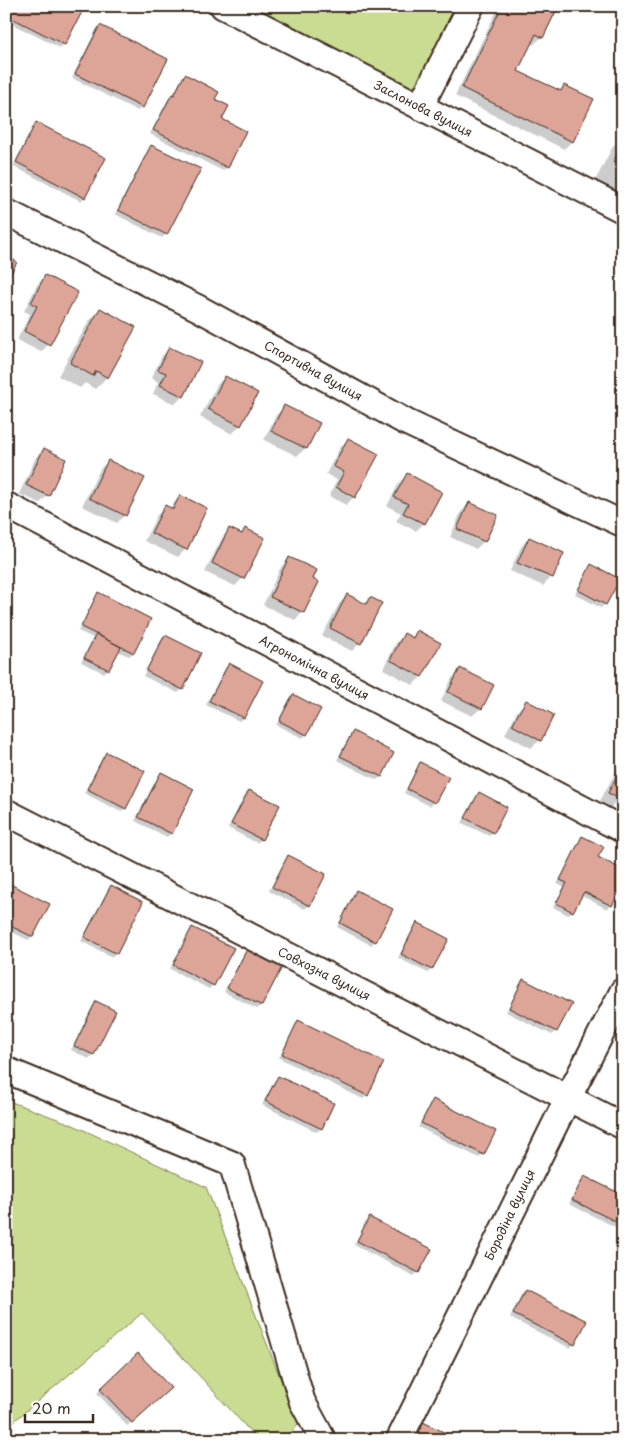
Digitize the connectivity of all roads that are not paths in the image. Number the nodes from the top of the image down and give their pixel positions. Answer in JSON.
{"nodes":[{"id":1,"x":223,"y":6,"type":"edge"},
{"id":2,"x":471,"y":6,"type":"edge"},
{"id":3,"x":420,"y":107,"type":"junction"},
{"id":4,"x":623,"y":210,"type":"edge"},
{"id":5,"x":6,"y":212,"type":"edge"},
{"id":6,"x":6,"y":505,"type":"edge"},
{"id":7,"x":623,"y":524,"type":"edge"},
{"id":8,"x":16,"y":817,"type":"edge"},
{"id":9,"x":623,"y":830,"type":"edge"},
{"id":10,"x":623,"y":991,"type":"edge"},
{"id":11,"x":6,"y":1070,"type":"edge"},
{"id":12,"x":568,"y":1098,"type":"junction"},
{"id":13,"x":623,"y":1126,"type":"edge"},
{"id":14,"x":323,"y":1440,"type":"edge"},
{"id":15,"x":400,"y":1440,"type":"edge"}],
"edges":[{"from":1,"to":3,"type":"street","name":"Заслонова вулиця"},
{"from":2,"to":3,"type":"street"},
{"from":3,"to":4,"type":"street","name":"Заслонова вулиця"},
{"from":5,"to":7,"type":"street","name":"Спортивна вулиця"},
{"from":6,"to":9,"type":"street","name":"Агрономічна вулиця"},
{"from":8,"to":12,"type":"street","name":"Совхозна вулиця"},
{"from":10,"to":12,"type":"street","name":"Бородіна вулиця"},
{"from":11,"to":14,"type":"street"},
{"from":12,"to":13,"type":"street","name":"Совхозна вулиця"},
{"from":12,"to":15,"type":"street","name":"Бородіна вулиця"}]}
